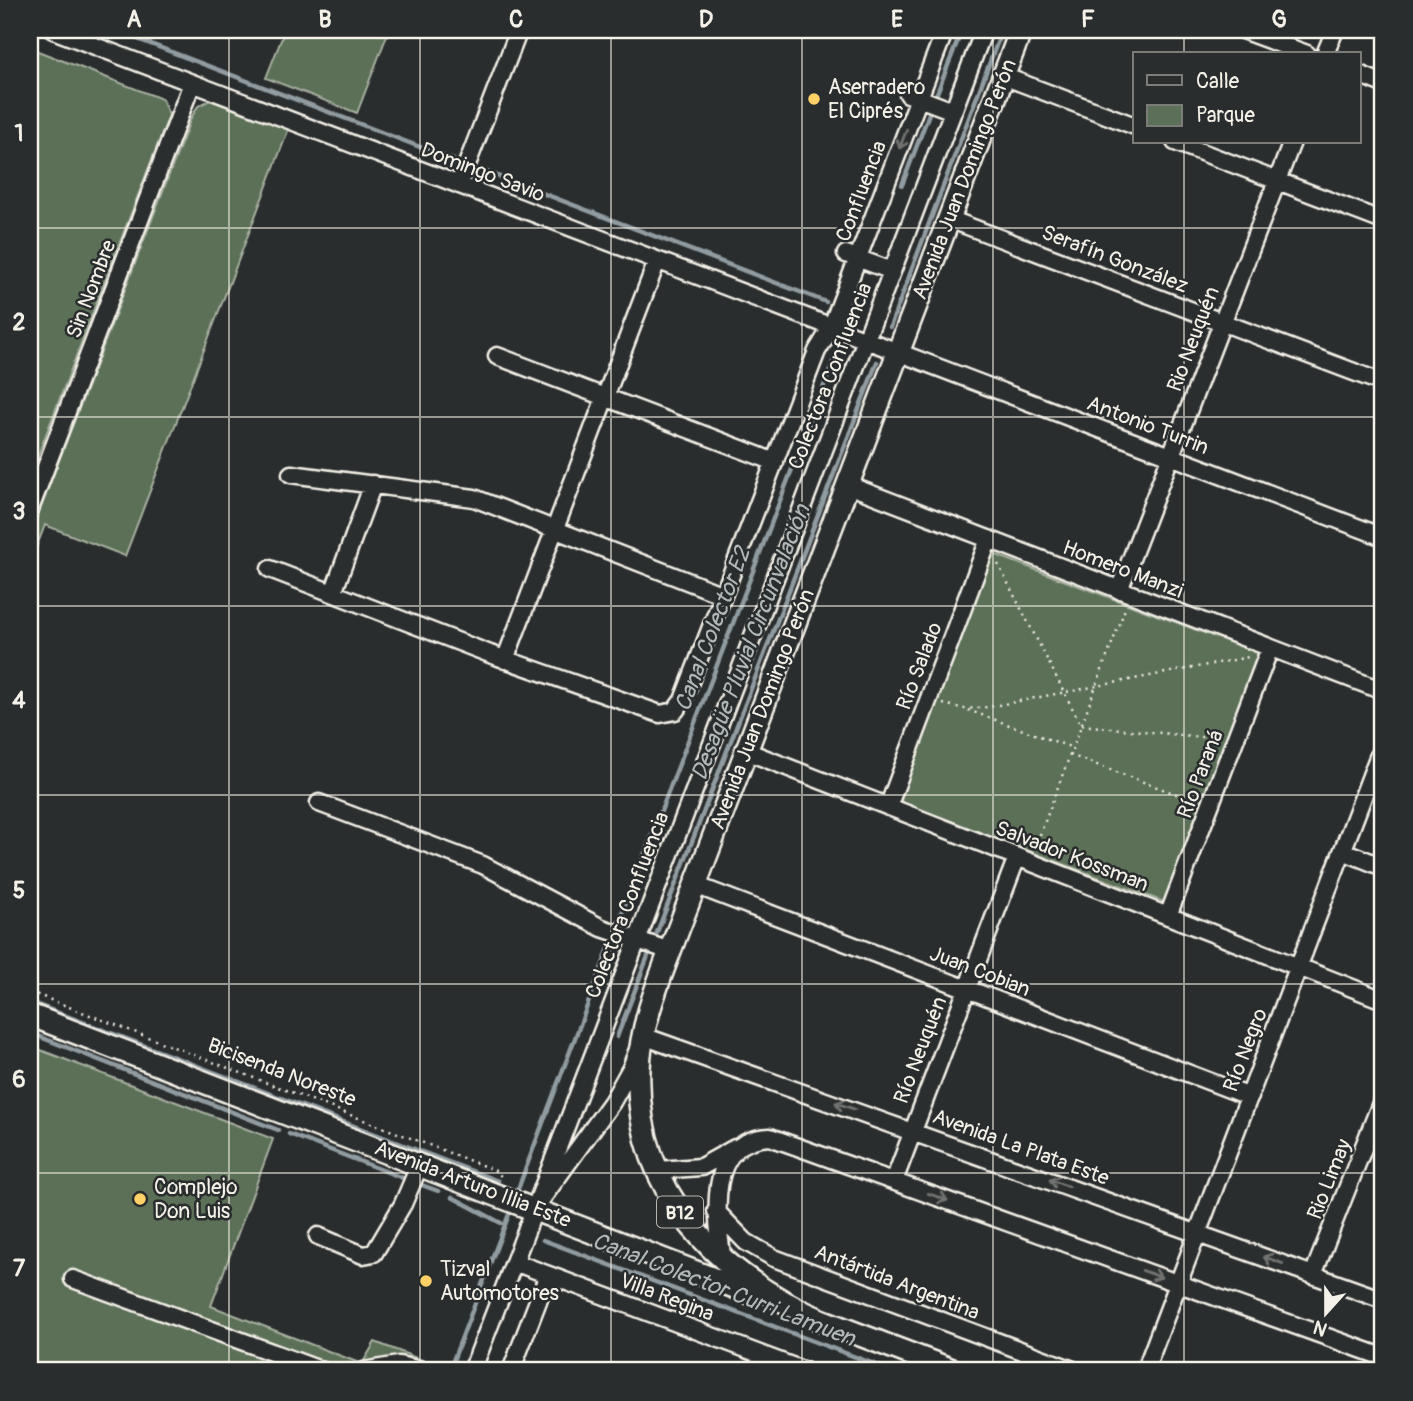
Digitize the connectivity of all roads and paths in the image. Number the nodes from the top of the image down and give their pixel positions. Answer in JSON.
{"nodes":[{"id":1,"x":54,"y":30,"type":"edge"},
{"id":2,"x":519,"y":30,"type":"edge"},
{"id":3,"x":945,"y":30,"type":"edge"},
{"id":4,"x":984,"y":30,"type":"edge"},
{"id":5,"x":1021,"y":30,"type":"edge"},
{"id":6,"x":1242,"y":30,"type":"edge"},
{"id":7,"x":1335,"y":30,"type":"edge"},
{"id":8,"x":1302,"y":52,"type":"edge"},
{"id":9,"x":1326,"y":52,"type":"edge"},
{"id":10,"x":1360,"y":74,"type":"edge"},
{"id":11,"x":1003,"y":76,"type":"junction"},
{"id":12,"x":192,"y":83,"type":"junction"},
{"id":13,"x":1383,"y":84,"type":"edge"},
{"id":14,"x":913,"y":96,"type":"junction"},
{"id":15,"x":953,"y":111,"type":"junction"},
{"id":16,"x":1133,"y":125,"type":"edge"},
{"id":17,"x":1180,"y":144,"type":"edge"},
{"id":18,"x":1291,"y":144,"type":"edge"},
{"id":19,"x":1277,"y":180,"type":"junction"},
{"id":20,"x":459,"y":186,"type":"junction"},
{"id":21,"x":949,"y":219,"type":"junction"},
{"id":22,"x":1383,"y":221,"type":"edge"},
{"id":23,"x":852,"y":256,"type":"junction"},
{"id":24,"x":657,"y":261,"type":"junction"},
{"id":25,"x":892,"y":271,"type":"junction"},
{"id":26,"x":1222,"y":322,"type":"junction"},
{"id":27,"x":831,"y":328,"type":"junction"},
{"id":28,"x":865,"y":341,"type":"junction"},
{"id":29,"x":898,"y":354,"type":"junction"},
{"id":30,"x":497,"y":356,"type":"dead end"},
{"id":31,"x":1383,"y":383,"type":"edge"},
{"id":32,"x":605,"y":397,"type":"junction"},
{"id":33,"x":1171,"y":456,"type":"junction"},
{"id":34,"x":775,"y":462,"type":"junction"},
{"id":35,"x":291,"y":474,"type":"dead end"},
{"id":36,"x":373,"y":484,"type":"junction"},
{"id":37,"x":848,"y":485,"type":"junction"},
{"id":38,"x":30,"y":509,"type":"edge"},
{"id":39,"x":555,"y":529,"type":"junction"},
{"id":40,"x":1383,"y":537,"type":"edge"},
{"id":41,"x":989,"y":539,"type":"junction"},
{"id":42,"x":995,"y":558,"type":"junction"},
{"id":43,"x":1006,"y":562,"type":"dead end"},
{"id":44,"x":270,"y":569,"type":"dead end"},
{"id":45,"x":990,"y":570,"type":"dead end"},
{"id":46,"x":333,"y":593,"type":"junction"},
{"id":47,"x":723,"y":595,"type":"junction"},
{"id":48,"x":1116,"y":596,"type":"junction"},
{"id":49,"x":1270,"y":648,"type":"junction"},
{"id":50,"x":1240,"y":652,"type":"dead end"},
{"id":51,"x":1252,"y":656,"type":"junction"},
{"id":52,"x":505,"y":660,"type":"junction"},
{"id":53,"x":1248,"y":668,"type":"dead end"},
{"id":54,"x":1096,"y":688,"type":"junction"},
{"id":55,"x":1383,"y":691,"type":"edge"},
{"id":56,"x":1065,"y":693,"type":"junction"},
{"id":57,"x":939,"y":703,"type":"dead end"},
{"id":58,"x":965,"y":709,"type":"junction"},
{"id":59,"x":1081,"y":725,"type":"junction"},
{"id":60,"x":1225,"y":727,"type":"dead end"},
{"id":61,"x":1383,"y":744,"type":"edge"},
{"id":62,"x":1073,"y":748,"type":"junction"},
{"id":63,"x":746,"y":751,"type":"junction"},
{"id":64,"x":1070,"y":755,"type":"junction"},
{"id":65,"x":320,"y":803,"type":"dead end"},
{"id":66,"x":888,"y":807,"type":"junction"},
{"id":67,"x":1193,"y":813,"type":"dead end"},
{"id":68,"x":1035,"y":848,"type":"dead end"},
{"id":69,"x":1343,"y":851,"type":"junction"},
{"id":70,"x":1017,"y":857,"type":"junction"},
{"id":71,"x":1383,"y":867,"type":"edge"},
{"id":72,"x":695,"y":885,"type":"junction"},
{"id":73,"x":1168,"y":916,"type":"junction"},
{"id":74,"x":637,"y":940,"type":"junction"},
{"id":75,"x":670,"y":951,"type":"junction"},
{"id":76,"x":1299,"y":967,"type":"junction"},
{"id":77,"x":967,"y":989,"type":"junction"},
{"id":78,"x":30,"y":992,"type":"edge"},
{"id":79,"x":1383,"y":1000,"type":"edge"},
{"id":80,"x":30,"y":1015,"type":"edge"},
{"id":81,"x":643,"y":1035,"type":"junction"},
{"id":82,"x":1250,"y":1097,"type":"junction"},
{"id":83,"x":1383,"y":1098,"type":"edge"},
{"id":84,"x":1378,"y":1129,"type":"edge"},
{"id":85,"x":912,"y":1130,"type":"junction"},
{"id":86,"x":737,"y":1146,"type":"junction"},
{"id":87,"x":420,"y":1164,"type":"junction"},
{"id":88,"x":657,"y":1170,"type":"junction"},
{"id":89,"x":894,"y":1181,"type":"junction"},
{"id":90,"x":502,"y":1195,"type":"junction"},
{"id":91,"x":535,"y":1208,"type":"junction"},
{"id":92,"x":716,"y":1211,"type":"junction"},
{"id":93,"x":1198,"y":1233,"type":"junction"},
{"id":94,"x":318,"y":1236,"type":"dead end"},
{"id":95,"x":723,"y":1261,"type":"junction"},
{"id":96,"x":514,"y":1262,"type":"junction"},
{"id":97,"x":548,"y":1275,"type":"junction"},
{"id":98,"x":1313,"y":1275,"type":"junction"},
{"id":99,"x":73,"y":1279,"type":"dead end"},
{"id":100,"x":1179,"y":1283,"type":"junction"},
{"id":101,"x":1383,"y":1300,"type":"edge"},
{"id":102,"x":825,"y":1322,"type":"junction"},
{"id":103,"x":1383,"y":1357,"type":"edge"},
{"id":104,"x":323,"y":1371,"type":"edge"},
{"id":105,"x":363,"y":1371,"type":"edge"},
{"id":106,"x":425,"y":1371,"type":"edge"},
{"id":107,"x":472,"y":1371,"type":"edge"},
{"id":108,"x":511,"y":1371,"type":"edge"},
{"id":109,"x":805,"y":1371,"type":"edge"},
{"id":110,"x":955,"y":1371,"type":"edge"},
{"id":111,"x":1076,"y":1371,"type":"edge"},
{"id":112,"x":1145,"y":1371,"type":"edge"}],
"edges":[{"from":1,"to":12,"type":"street","name":"Domingo Savio"},
{"from":2,"to":20,"type":"street"},
{"from":3,"to":14,"type":"street","name":"Confluencia"},
{"from":4,"to":15,"type":"street","name":"Colectora Confluencia"},
{"from":5,"to":11,"type":"main road","name":"Avenida Juan Domingo Perón","number":"B12"},
{"from":6,"to":8,"type":"street"},
{"from":7,"to":9,"type":"street"},
{"from":10,"to":13,"type":"street"},
{"from":11,"to":16,"type":"street"},
{"from":11,"to":21,"type":"main road","name":"Avenida Juan Domingo Perón","number":"B12"},
{"from":12,"to":20,"type":"street","name":"Domingo Savio"},
{"from":12,"to":38,"type":"street","name":"Sin Nombre"},
{"from":14,"to":15,"type":"street"},
{"from":14,"to":23,"type":"street","name":"Confluencia","one_way":true},
{"from":15,"to":25,"type":"street","name":"Colectora Confluencia"},
{"from":17,"to":19,"type":"street"},
{"from":18,"to":19,"type":"street","name":"Rio Neuquén"},
{"from":19,"to":22,"type":"street"},
{"from":19,"to":26,"type":"street","name":"Rio Neuquén"},
{"from":20,"to":24,"type":"street","name":"Domingo Savio"},
{"from":21,"to":26,"type":"street","name":"Serafín González"},
{"from":21,"to":29,"type":"main road","name":"Avenida Juan Domingo Perón","number":"B12"},
{"from":23,"to":25,"type":"street"},
{"from":23,"to":27,"type":"street","name":"Confluencia"},
{"from":24,"to":27,"type":"street","name":"Domingo Savio"},
{"from":24,"to":32,"type":"street"},
{"from":25,"to":28,"type":"street","name":"Colectora Confluencia"},
{"from":26,"to":31,"type":"street","name":"Serafín González"},
{"from":26,"to":33,"type":"street","name":"Rio Neuquén"},
{"from":27,"to":28,"type":"street","name":"Domingo Savio"},
{"from":27,"to":34,"type":"street","name":"Confluencia"},
{"from":28,"to":29,"type":"street","name":"Domingo Savio"},
{"from":28,"to":74,"type":"street","name":"Colectora Confluencia"},
{"from":29,"to":33,"type":"street","name":"Antonio Turrin"},
{"from":29,"to":37,"type":"main road","name":"Avenida Juan Domingo Perón","number":"B12"},
{"from":30,"to":32,"type":"street"},
{"from":32,"to":34,"type":"street"},
{"from":32,"to":39,"type":"street"},
{"from":33,"to":40,"type":"street","name":"Antonio Turrin"},
{"from":33,"to":48,"type":"street","name":"Rio Neuquén"},
{"from":34,"to":47,"type":"street","name":"Confluencia"},
{"from":35,"to":36,"type":"street"},
{"from":36,"to":39,"type":"street"},
{"from":36,"to":46,"type":"street"},
{"from":37,"to":41,"type":"street","name":"Homero Manzi"},
{"from":37,"to":63,"type":"main road","name":"Avenida Juan Domingo Perón","number":"B12"},
{"from":39,"to":47,"type":"street"},
{"from":39,"to":52,"type":"street"},
{"from":41,"to":48,"type":"street","name":"Homero Manzi"},
{"from":41,"to":66,"type":"street","name":"Río Salado"},
{"from":42,"to":43,"type":"path"},
{"from":42,"to":45,"type":"path"},
{"from":42,"to":56,"type":"path"},
{"from":44,"to":46,"type":"street"},
{"from":46,"to":52,"type":"street"},
{"from":47,"to":52,"type":"street","name":"Confluencia"},
{"from":48,"to":49,"type":"street","name":"Homero Manzi"},
{"from":48,"to":54,"type":"path"},
{"from":49,"to":55,"type":"street","name":"Homero Manzi"},
{"from":49,"to":73,"type":"street","name":"Río Paraná"},
{"from":50,"to":51,"type":"path"},
{"from":51,"to":53,"type":"path"},
{"from":51,"to":54,"type":"path"},
{"from":54,"to":56,"type":"path"},
{"from":54,"to":59,"type":"path"},
{"from":56,"to":58,"type":"path"},
{"from":56,"to":59,"type":"path"},
{"from":57,"to":58,"type":"path"},
{"from":58,"to":62,"type":"path"},
{"from":59,"to":60,"type":"path"},
{"from":59,"to":62,"type":"path"},
{"from":61,"to":69,"type":"street","name":"Río Negro"},
{"from":62,"to":64,"type":"path"},
{"from":63,"to":66,"type":"street","name":"Salvador Kossman"},
{"from":63,"to":72,"type":"main road","name":"Avenida Juan Domingo Perón","number":"B12"},
{"from":64,"to":67,"type":"path"},
{"from":64,"to":68,"type":"path"},
{"from":65,"to":74,"type":"street"},
{"from":66,"to":70,"type":"street","name":"Salvador Kossman"},
{"from":69,"to":71,"type":"street"},
{"from":69,"to":76,"type":"street","name":"Río Negro"},
{"from":70,"to":73,"type":"street","name":"Salvador Kossman"},
{"from":70,"to":77,"type":"street","name":"Río Neuquén"},
{"from":72,"to":75,"type":"main road","name":"Avenida Juan Domingo Perón","number":"B12"},
{"from":72,"to":77,"type":"street","name":"Juan Cobian"},
{"from":73,"to":76,"type":"street","name":"Salvador Kossman"},
{"from":74,"to":75,"type":"street"},
{"from":74,"to":91,"type":"street","name":"Colectora Confluencia"},
{"from":75,"to":81,"type":"main road","name":"Avenida Juan Domingo Perón","number":"B12"},
{"from":76,"to":79,"type":"street","name":"Salvador Kossman"},
{"from":76,"to":82,"type":"street","name":"Río Negro"},
{"from":77,"to":82,"type":"street","name":"Juan Cobian"},
{"from":77,"to":85,"type":"street","name":"Río Neuquén"},
{"from":78,"to":90,"type":"path","name":"Bicisenda Noreste"},
{"from":80,"to":87,"type":"main road","name":"Avenida Arturo Illia Este"},
{"from":85,"to":81,"type":"street","name":"Avenida La Plata Este","one_way":true},
{"from":81,"to":88,"type":"main road","number":"B12"},
{"from":81,"to":91,"type":"street","name":"Avenida Juan Domingo Perón","number":"B12"},
{"from":82,"to":93,"type":"street","name":"Río Negro"},
{"from":83,"to":84,"type":"street","name":"Rio Limay"},
{"from":84,"to":98,"type":"street","name":"Rio Limay"},
{"from":85,"to":89,"type":"street","name":"Río Neuquén"},
{"from":93,"to":85,"type":"street","name":"Avenida La Plata Este","one_way":true},
{"from":86,"to":88,"type":"street"},
{"from":86,"to":89,"type":"street"},
{"from":86,"to":92,"type":"street"},
{"from":87,"to":90,"type":"main road","name":"Avenida Arturo Illia Este"},
{"from":87,"to":94,"type":"street"},
{"from":88,"to":95,"type":"main road","number":"B12"},
{"from":89,"to":100,"type":"street","one_way":true},
{"from":90,"to":91,"type":"main road","name":"Avenida Arturo Illia Este"},
{"from":91,"to":96,"type":"street","name":"Avenida Juan Domingo Perón"},
{"from":91,"to":102,"type":"main road","name":"Avenida Arturo Illia Este"},
{"from":92,"to":95,"type":"street"},
{"from":92,"to":111,"type":"street","name":"Antártida Argentina"},
{"from":98,"to":93,"type":"street","name":"Avenida La Plata Este","one_way":true},
{"from":93,"to":100,"type":"street","name":"Río Negro"},
{"from":95,"to":102,"type":"main road","number":"B12"},
{"from":96,"to":97,"type":"street","name":"Villa Regina"},
{"from":96,"to":107,"type":"street","name":"Avenida Juan Domingo Perón"},
{"from":97,"to":108,"type":"street"},
{"from":97,"to":109,"type":"street","name":"Villa Regina"},
{"from":98,"to":101,"type":"street","name":"Avenida La Plata Este"},
{"from":99,"to":104,"type":"street"},
{"from":100,"to":103,"type":"street"},
{"from":100,"to":112,"type":"street","name":"Río Negro"},
{"from":102,"to":110,"type":"main road","name":"Avenida Arturo Illia Este"},
{"from":105,"to":106,"type":"street"}]}
